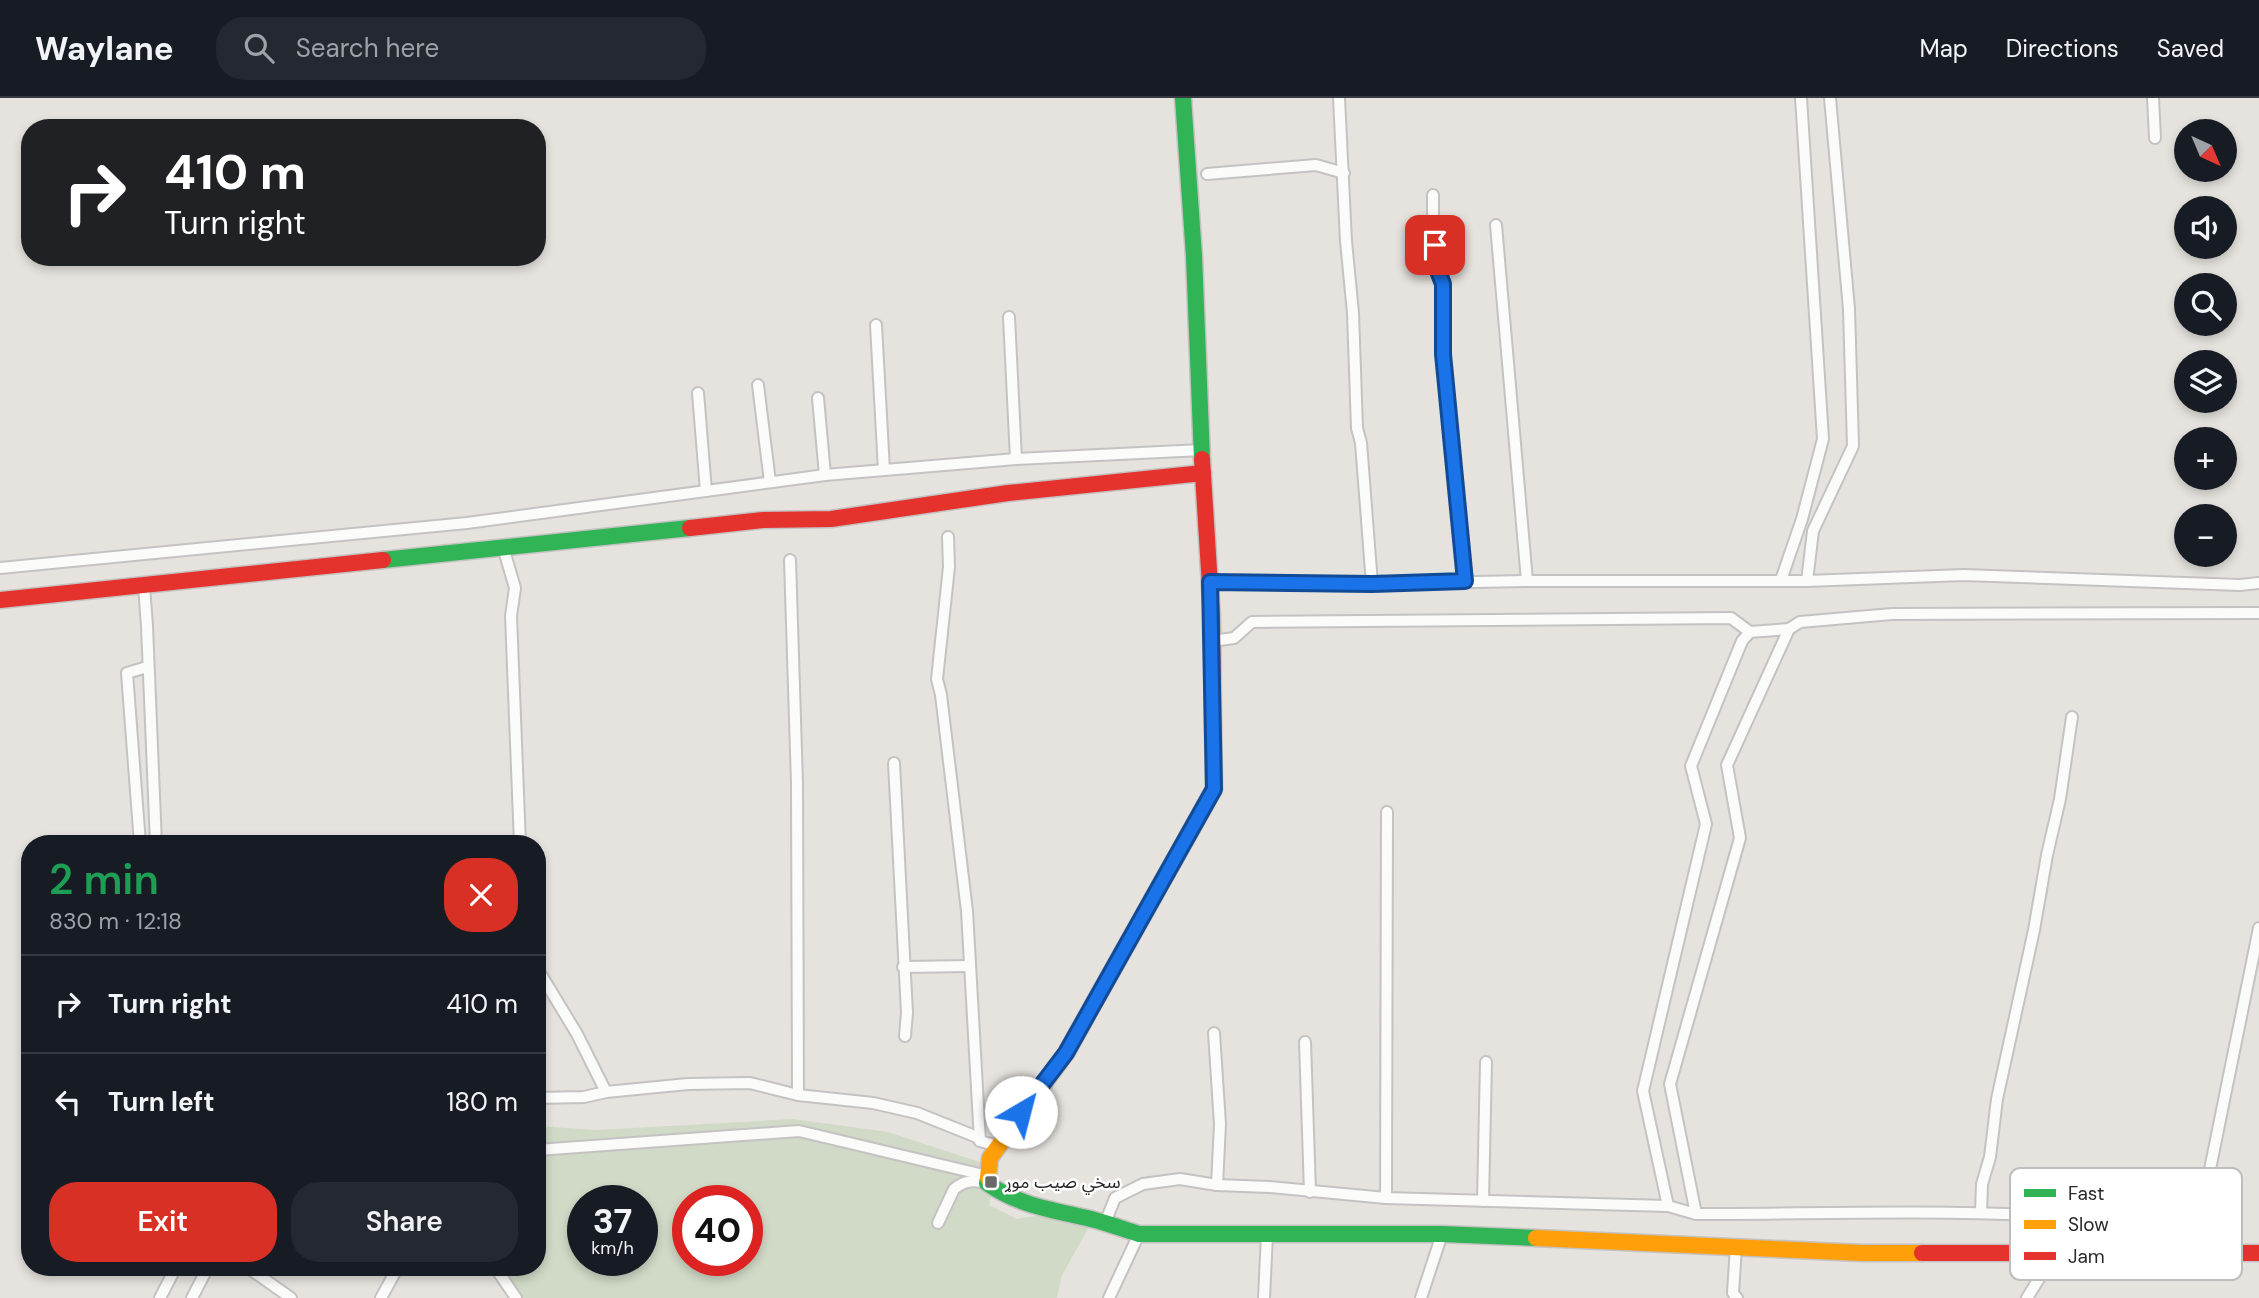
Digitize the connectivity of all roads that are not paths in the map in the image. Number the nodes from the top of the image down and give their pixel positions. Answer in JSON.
{"nodes":[{"id":1,"x":1183,"y":98,"type":"edge"},
{"id":2,"x":1339,"y":98,"type":"edge"},
{"id":3,"x":1801,"y":98,"type":"edge"},
{"id":4,"x":1830,"y":98,"type":"edge"},
{"id":5,"x":2153,"y":98,"type":"edge"},
{"id":6,"x":2155,"y":138,"type":"dead end"},
{"id":7,"x":1344,"y":173,"type":"junction"},
{"id":8,"x":1208,"y":174,"type":"dead end"},
{"id":9,"x":1433,"y":195,"type":"dead end"},
{"id":10,"x":1496,"y":225,"type":"dead end"},
{"id":11,"x":1009,"y":317,"type":"dead end"},
{"id":12,"x":876,"y":325,"type":"dead end"},
{"id":13,"x":758,"y":386,"type":"dead end"},
{"id":14,"x":698,"y":393,"type":"dead end"},
{"id":15,"x":818,"y":398,"type":"dead end"},
{"id":16,"x":1202,"y":450,"type":"junction"},
{"id":17,"x":1016,"y":459,"type":"junction"},
{"id":18,"x":884,"y":470,"type":"junction"},
{"id":19,"x":1203,"y":473,"type":"junction"},
{"id":20,"x":825,"y":475,"type":"junction"},
{"id":21,"x":770,"y":482,"type":"junction"},
{"id":22,"x":706,"y":491,"type":"junction"},
{"id":23,"x":948,"y":537,"type":"dead end"},
{"id":24,"x":503,"y":547,"type":"junction"},
{"id":25,"x":790,"y":560,"type":"dead end"},
{"id":26,"x":0,"y":568,"type":"edge"},
{"id":27,"x":1782,"y":580,"type":"junction"},
{"id":28,"x":1465,"y":581,"type":"junction"},
{"id":29,"x":1527,"y":581,"type":"junction"},
{"id":30,"x":1807,"y":581,"type":"junction"},
{"id":31,"x":1210,"y":582,"type":"junction"},
{"id":32,"x":2259,"y":583,"type":"edge"},
{"id":33,"x":1372,"y":584,"type":"junction"},
{"id":34,"x":144,"y":586,"type":"junction"},
{"id":35,"x":0,"y":600,"type":"edge"},
{"id":36,"x":2259,"y":613,"type":"edge"},
{"id":37,"x":1789,"y":629,"type":"junction"},
{"id":38,"x":1750,"y":632,"type":"junction"},
{"id":39,"x":1212,"y":641,"type":"junction"},
{"id":40,"x":147,"y":667,"type":"junction"},
{"id":41,"x":2072,"y":717,"type":"dead end"},
{"id":42,"x":894,"y":763,"type":"dead end"},
{"id":43,"x":1387,"y":812,"type":"dead end"},
{"id":44,"x":139,"y":835,"type":"edge"},
{"id":45,"x":156,"y":835,"type":"edge"},
{"id":46,"x":520,"y":835,"type":"edge"},
{"id":47,"x":2259,"y":928,"type":"edge"},
{"id":48,"x":970,"y":966,"type":"junction"},
{"id":49,"x":904,"y":967,"type":"junction"},
{"id":50,"x":546,"y":982,"type":"edge"},
{"id":51,"x":1214,"y":1033,"type":"dead end"},
{"id":52,"x":905,"y":1036,"type":"dead end"},
{"id":53,"x":1305,"y":1042,"type":"dead end"},
{"id":54,"x":1486,"y":1062,"type":"dead end"},
{"id":55,"x":606,"y":1092,"type":"junction"},
{"id":56,"x":798,"y":1095,"type":"junction"},
{"id":57,"x":546,"y":1098,"type":"edge"},
{"id":58,"x":980,"y":1141,"type":"junction"},
{"id":59,"x":998,"y":1146,"type":"junction"},
{"id":60,"x":546,"y":1149,"type":"edge"},
{"id":61,"x":2210,"y":1168,"type":"edge"},
{"id":62,"x":987,"y":1180,"type":"junction"},
{"id":63,"x":1217,"y":1185,"type":"junction"},
{"id":64,"x":1310,"y":1192,"type":"junction"},
{"id":65,"x":1386,"y":1198,"type":"junction"},
{"id":66,"x":1483,"y":1201,"type":"junction"},
{"id":67,"x":1668,"y":1206,"type":"junction"},
{"id":68,"x":1981,"y":1213,"type":"junction"},
{"id":69,"x":1696,"y":1214,"type":"junction"},
{"id":70,"x":2010,"y":1214,"type":"edge"},
{"id":71,"x":938,"y":1223,"type":"dead end"},
{"id":72,"x":1105,"y":1223,"type":"junction"},
{"id":73,"x":1139,"y":1234,"type":"junction"},
{"id":74,"x":1442,"y":1234,"type":"junction"},
{"id":75,"x":1267,"y":1235,"type":"junction"},
{"id":76,"x":1736,"y":1246,"type":"junction"},
{"id":77,"x":2010,"y":1253,"type":"edge"},
{"id":78,"x":171,"y":1276,"type":"edge"},
{"id":79,"x":203,"y":1276,"type":"edge"},
{"id":80,"x":260,"y":1276,"type":"edge"},
{"id":81,"x":393,"y":1276,"type":"edge"},
{"id":82,"x":501,"y":1276,"type":"edge"},
{"id":83,"x":2038,"y":1280,"type":"edge"},
{"id":84,"x":160,"y":1298,"type":"edge"},
{"id":85,"x":192,"y":1298,"type":"edge"},
{"id":86,"x":291,"y":1298,"type":"edge"},
{"id":87,"x":381,"y":1298,"type":"edge"},
{"id":88,"x":516,"y":1298,"type":"edge"},
{"id":89,"x":1110,"y":1298,"type":"edge"},
{"id":90,"x":1264,"y":1298,"type":"edge"},
{"id":91,"x":1422,"y":1298,"type":"edge"},
{"id":92,"x":1737,"y":1298,"type":"edge"},
{"id":93,"x":2027,"y":1298,"type":"edge"}],
"edges":[{"from":1,"to":16,"type":"street"},
{"from":2,"to":7,"type":"street"},
{"from":3,"to":27,"type":"street"},
{"from":4,"to":30,"type":"street"},
{"from":5,"to":6,"type":"street"},
{"from":7,"to":8,"type":"street"},
{"from":7,"to":33,"type":"street"},
{"from":9,"to":28,"type":"street"},
{"from":10,"to":29,"type":"street"},
{"from":11,"to":17,"type":"street"},
{"from":12,"to":18,"type":"street"},
{"from":13,"to":21,"type":"street"},
{"from":14,"to":22,"type":"street"},
{"from":15,"to":20,"type":"street"},
{"from":16,"to":17,"type":"street"},
{"from":16,"to":19,"type":"street"},
{"from":17,"to":18,"type":"street"},
{"from":18,"to":20,"type":"street"},
{"from":19,"to":24,"type":"street"},
{"from":19,"to":31,"type":"street"},
{"from":20,"to":21,"type":"street"},
{"from":21,"to":22,"type":"street"},
{"from":22,"to":26,"type":"street"},
{"from":23,"to":48,"type":"street"},
{"from":24,"to":34,"type":"street"},
{"from":24,"to":46,"type":"street"},
{"from":25,"to":56,"type":"street"},
{"from":27,"to":29,"type":"street"},
{"from":27,"to":30,"type":"street"},
{"from":28,"to":29,"type":"street"},
{"from":28,"to":33,"type":"street"},
{"from":30,"to":32,"type":"street"},
{"from":31,"to":33,"type":"street"},
{"from":31,"to":39,"type":"street"},
{"from":34,"to":35,"type":"street"},
{"from":34,"to":40,"type":"street"},
{"from":36,"to":37,"type":"street"},
{"from":37,"to":38,"type":"street"},
{"from":37,"to":69,"type":"street"},
{"from":38,"to":39,"type":"street"},
{"from":38,"to":67,"type":"street"},
{"from":39,"to":59,"type":"street"},
{"from":40,"to":44,"type":"street"},
{"from":40,"to":45,"type":"street"},
{"from":41,"to":68,"type":"street"},
{"from":42,"to":49,"type":"street"},
{"from":43,"to":65,"type":"street"},
{"from":47,"to":61,"type":"street"},
{"from":48,"to":49,"type":"street"},
{"from":48,"to":58,"type":"street"},
{"from":49,"to":52,"type":"street"},
{"from":50,"to":55,"type":"street"},
{"from":51,"to":63,"type":"street"},
{"from":53,"to":64,"type":"street"},
{"from":54,"to":66,"type":"street"},
{"from":55,"to":56,"type":"street"},
{"from":55,"to":57,"type":"street"},
{"from":56,"to":58,"type":"street"},
{"from":58,"to":59,"type":"street"},
{"from":59,"to":62,"type":"street"},
{"from":60,"to":62,"type":"street"},
{"from":62,"to":71,"type":"street"},
{"from":62,"to":72,"type":"street"},
{"from":63,"to":64,"type":"street"},
{"from":63,"to":72,"type":"street"},
{"from":64,"to":65,"type":"street"},
{"from":65,"to":66,"type":"street"},
{"from":66,"to":67,"type":"street"},
{"from":67,"to":69,"type":"street"},
{"from":68,"to":69,"type":"street"},
{"from":68,"to":70,"type":"street"},
{"from":72,"to":73,"type":"street"},
{"from":73,"to":75,"type":"street"},
{"from":73,"to":89,"type":"street"},
{"from":74,"to":75,"type":"street"},
{"from":74,"to":76,"type":"street"},
{"from":74,"to":91,"type":"street"},
{"from":75,"to":90,"type":"street"},
{"from":76,"to":77,"type":"street"},
{"from":76,"to":92,"type":"street"},
{"from":78,"to":84,"type":"street"},
{"from":79,"to":85,"type":"street"},
{"from":80,"to":86,"type":"street"},
{"from":81,"to":87,"type":"street"},
{"from":82,"to":88,"type":"street"},
{"from":83,"to":93,"type":"street"}]}
